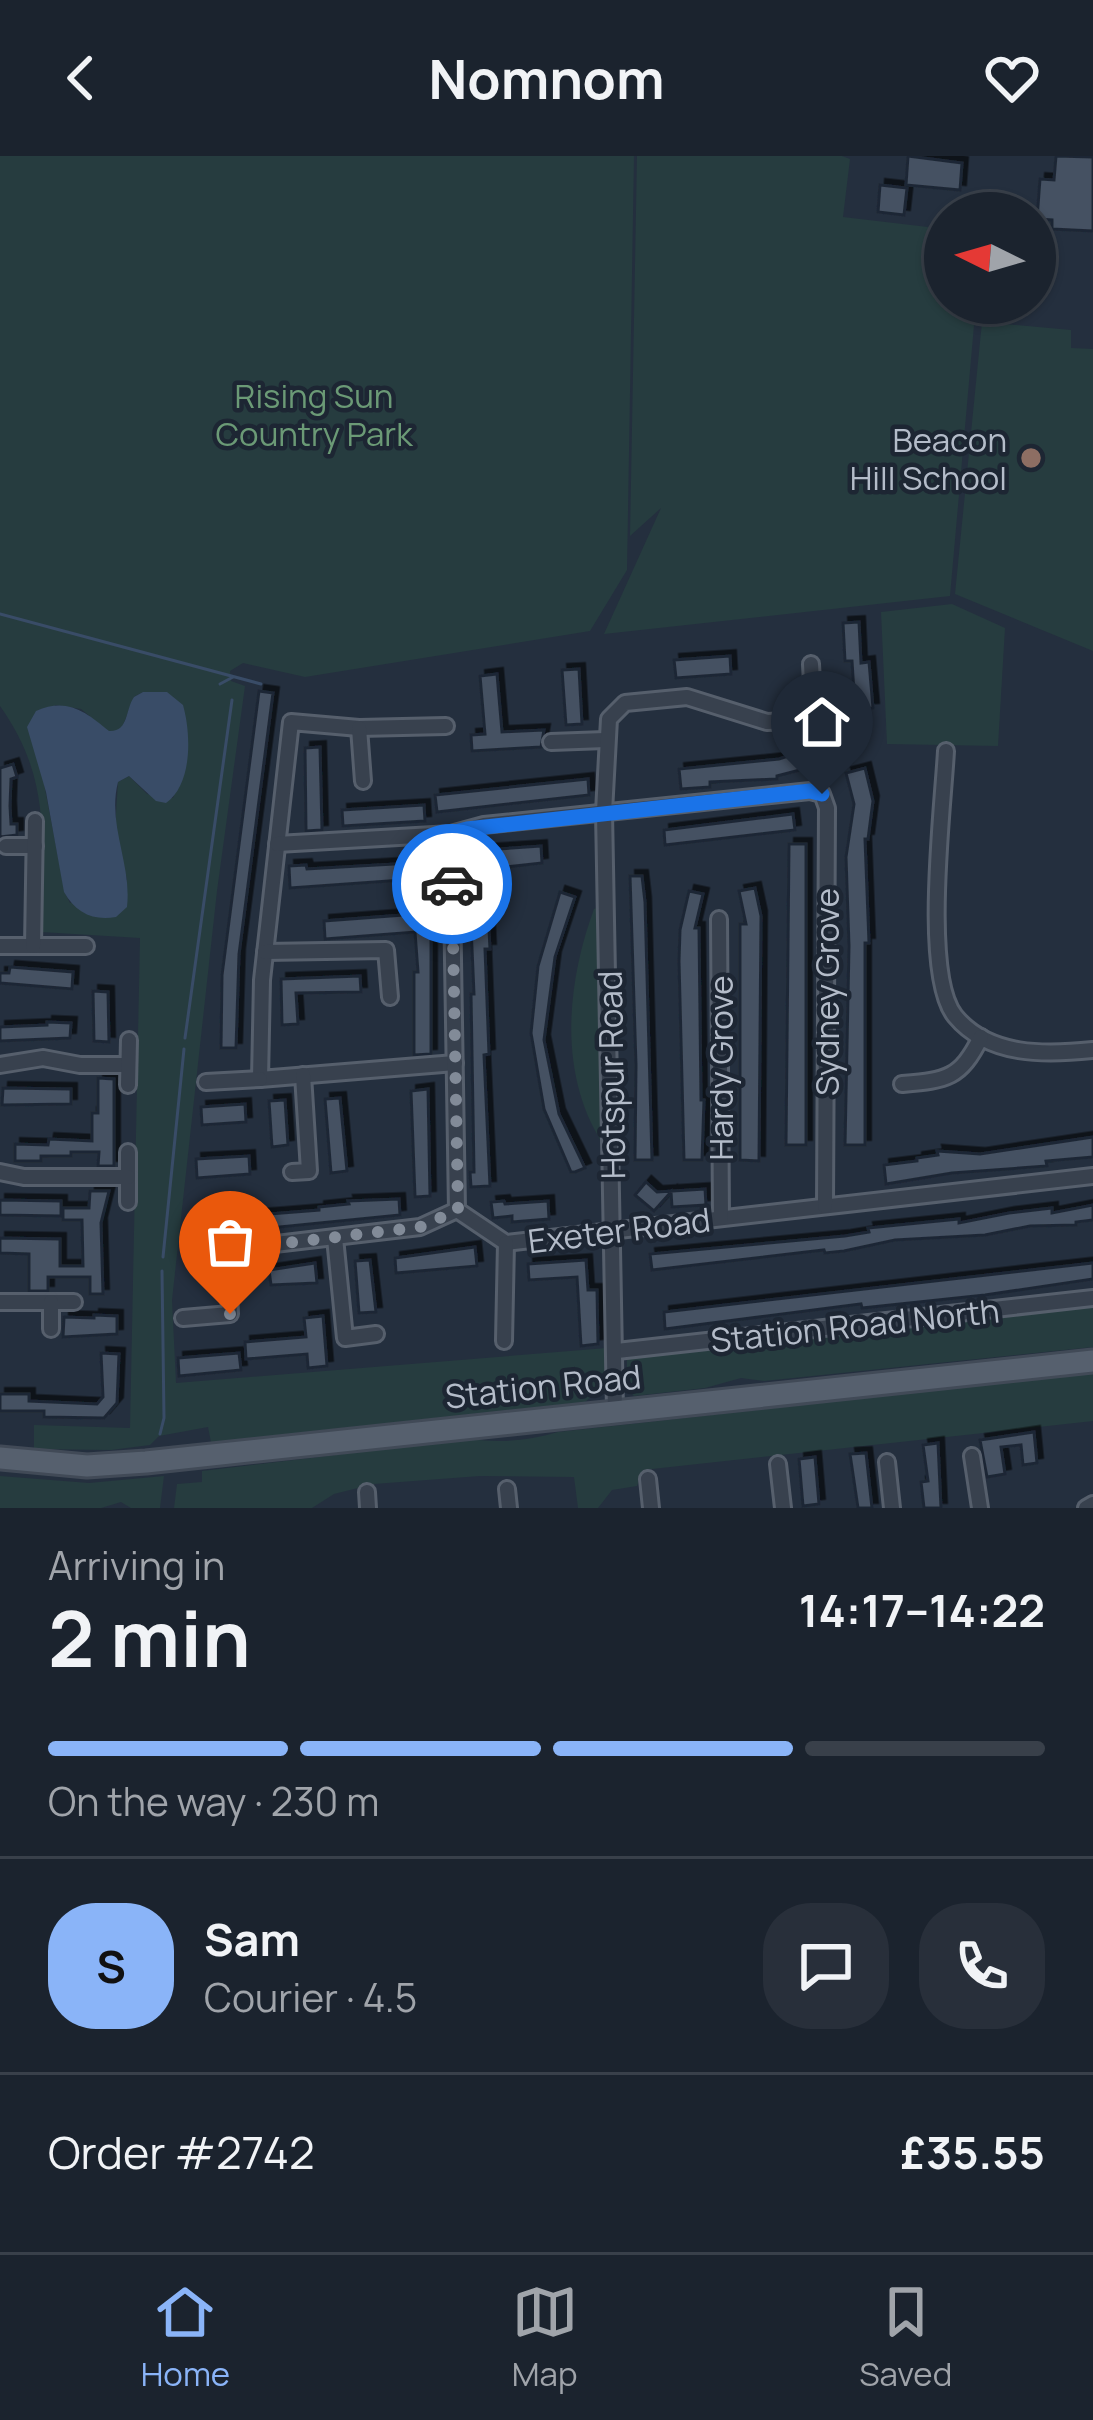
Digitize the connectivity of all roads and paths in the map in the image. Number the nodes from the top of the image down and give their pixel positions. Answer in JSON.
{"nodes":[{"id":1,"x":811,"y":664,"type":"dead end"},
{"id":2,"x":832,"y":719,"type":"dead end"},
{"id":3,"x":814,"y":721,"type":"junction"},
{"id":4,"x":446,"y":726,"type":"dead end"},
{"id":5,"x":359,"y":728,"type":"junction"},
{"id":6,"x":605,"y":740,"type":"junction"},
{"id":7,"x":551,"y":742,"type":"dead end"},
{"id":8,"x":946,"y":751,"type":"dead end"},
{"id":9,"x":363,"y":781,"type":"dead end"},
{"id":10,"x":604,"y":812,"type":"junction"},
{"id":11,"x":35,"y":820,"type":"dead end"},
{"id":12,"x":451,"y":833,"type":"junction"},
{"id":13,"x":278,"y":844,"type":"junction"},
{"id":14,"x":6,"y":846,"type":"dead end"},
{"id":15,"x":35,"y":846,"type":"junction"},
{"id":16,"x":718,"y":919,"type":"dead end"},
{"id":17,"x":0,"y":946,"type":"edge"},
{"id":18,"x":33,"y":946,"type":"junction"},
{"id":19,"x":86,"y":946,"type":"dead end"},
{"id":20,"x":265,"y":952,"type":"junction"},
{"id":21,"x":390,"y":997,"type":"dead end"},
{"id":22,"x":980,"y":1037,"type":"junction"},
{"id":23,"x":129,"y":1040,"type":"dead end"},
{"id":24,"x":1093,"y":1050,"type":"edge"},
{"id":25,"x":455,"y":1063,"type":"junction"},
{"id":26,"x":0,"y":1065,"type":"edge"},
{"id":27,"x":128,"y":1065,"type":"junction"},
{"id":28,"x":303,"y":1076,"type":"junction"},
{"id":29,"x":215,"y":1077,"type":"dead end"},
{"id":30,"x":260,"y":1079,"type":"junction"},
{"id":31,"x":128,"y":1084,"type":"dead end"},
{"id":32,"x":902,"y":1084,"type":"dead end"},
{"id":33,"x":128,"y":1152,"type":"dead end"},
{"id":34,"x":0,"y":1172,"type":"edge"},
{"id":35,"x":292,"y":1172,"type":"dead end"},
{"id":36,"x":1093,"y":1176,"type":"edge"},
{"id":37,"x":128,"y":1177,"type":"junction"},
{"id":38,"x":128,"y":1202,"type":"dead end"},
{"id":39,"x":825,"y":1206,"type":"junction"},
{"id":40,"x":458,"y":1210,"type":"junction"},
{"id":41,"x":721,"y":1218,"type":"junction"},
{"id":42,"x":615,"y":1231,"type":"junction"},
{"id":43,"x":198,"y":1232,"type":"dead end"},
{"id":44,"x":335,"y":1238,"type":"junction"},
{"id":45,"x":506,"y":1243,"type":"junction"},
{"id":46,"x":227,"y":1250,"type":"junction"},
{"id":47,"x":12,"y":1284,"type":"dead end"},
{"id":48,"x":1093,"y":1298,"type":"edge"},
{"id":49,"x":6,"y":1302,"type":"edge"},
{"id":50,"x":51,"y":1302,"type":"junction"},
{"id":51,"x":74,"y":1302,"type":"dead end"},
{"id":52,"x":183,"y":1318,"type":"dead end"},
{"id":53,"x":51,"y":1329,"type":"dead end"},
{"id":54,"x":376,"y":1334,"type":"dead end"},
{"id":55,"x":504,"y":1340,"type":"dead end"},
{"id":56,"x":617,"y":1352,"type":"junction"},
{"id":57,"x":1093,"y":1361,"type":"edge"},
{"id":58,"x":615,"y":1411,"type":"junction"},
{"id":59,"x":972,"y":1456,"type":"dead end"},
{"id":60,"x":0,"y":1458,"type":"edge"},
{"id":61,"x":887,"y":1462,"type":"dead end"},
{"id":62,"x":778,"y":1464,"type":"dead end"},
{"id":63,"x":648,"y":1479,"type":"dead end"},
{"id":64,"x":507,"y":1490,"type":"dead end"},
{"id":65,"x":509,"y":1508,"type":"edge"},
{"id":66,"x":651,"y":1508,"type":"edge"},
{"id":67,"x":783,"y":1508,"type":"edge"},
{"id":68,"x":892,"y":1508,"type":"edge"},
{"id":69,"x":980,"y":1508,"type":"edge"}],
"edges":[{"from":1,"to":3,"type":"street"},
{"from":2,"to":3,"type":"street"},
{"from":3,"to":6,"type":"street"},
{"from":4,"to":5,"type":"street"},
{"from":5,"to":9,"type":"street"},
{"from":5,"to":13,"type":"street"},
{"from":6,"to":7,"type":"street"},
{"from":6,"to":10,"type":"street","name":"Hotspur Road"},
{"from":8,"to":22,"type":"street"},
{"from":10,"to":12,"type":"street","name":"Sydney Grove"},
{"from":10,"to":39,"type":"street","name":"Sydney Grove"},
{"from":10,"to":42,"type":"street","name":"Hotspur Road"},
{"from":11,"to":15,"type":"street"},
{"from":12,"to":13,"type":"street","name":"Sydney Grove"},
{"from":12,"to":25,"type":"street"},
{"from":13,"to":20,"type":"street"},
{"from":14,"to":15,"type":"street"},
{"from":15,"to":18,"type":"street"},
{"from":16,"to":41,"type":"street","name":"Hardy Grove"},
{"from":17,"to":18,"type":"street"},
{"from":18,"to":19,"type":"street"},
{"from":20,"to":21,"type":"street"},
{"from":20,"to":30,"type":"street"},
{"from":22,"to":24,"type":"street"},
{"from":22,"to":32,"type":"street"},
{"from":23,"to":27,"type":"street"},
{"from":25,"to":28,"type":"street"},
{"from":25,"to":40,"type":"street"},
{"from":26,"to":27,"type":"street"},
{"from":27,"to":31,"type":"street"},
{"from":28,"to":30,"type":"street"},
{"from":28,"to":35,"type":"street"},
{"from":29,"to":30,"type":"street"},
{"from":33,"to":37,"type":"street"},
{"from":34,"to":37,"type":"street"},
{"from":36,"to":39,"type":"street","name":"Exeter Road"},
{"from":37,"to":38,"type":"street"},
{"from":39,"to":41,"type":"street","name":"Exeter Road"},
{"from":40,"to":44,"type":"street"},
{"from":40,"to":45,"type":"street","name":"Exeter Road"},
{"from":41,"to":42,"type":"street","name":"Exeter Road"},
{"from":42,"to":45,"type":"street","name":"Exeter Road"},
{"from":42,"to":56,"type":"street","name":"Hotspur Road"},
{"from":43,"to":46,"type":"street"},
{"from":44,"to":46,"type":"street"},
{"from":44,"to":54,"type":"street"},
{"from":45,"to":55,"type":"street"},
{"from":46,"to":52,"type":"street"},
{"from":47,"to":49,"type":"street"},
{"from":48,"to":56,"type":"street","name":"Station Road North"},
{"from":49,"to":50,"type":"street"},
{"from":50,"to":51,"type":"street"},
{"from":50,"to":53,"type":"street"},
{"from":56,"to":58,"type":"street","name":"Hotspur Road"},
{"from":57,"to":58,"type":"main road","name":"Station Road"},
{"from":58,"to":60,"type":"main road","name":"Station Road"},
{"from":59,"to":69,"type":"street"},
{"from":61,"to":68,"type":"street"},
{"from":62,"to":67,"type":"street"},
{"from":63,"to":66,"type":"street"},
{"from":64,"to":65,"type":"street"}]}
